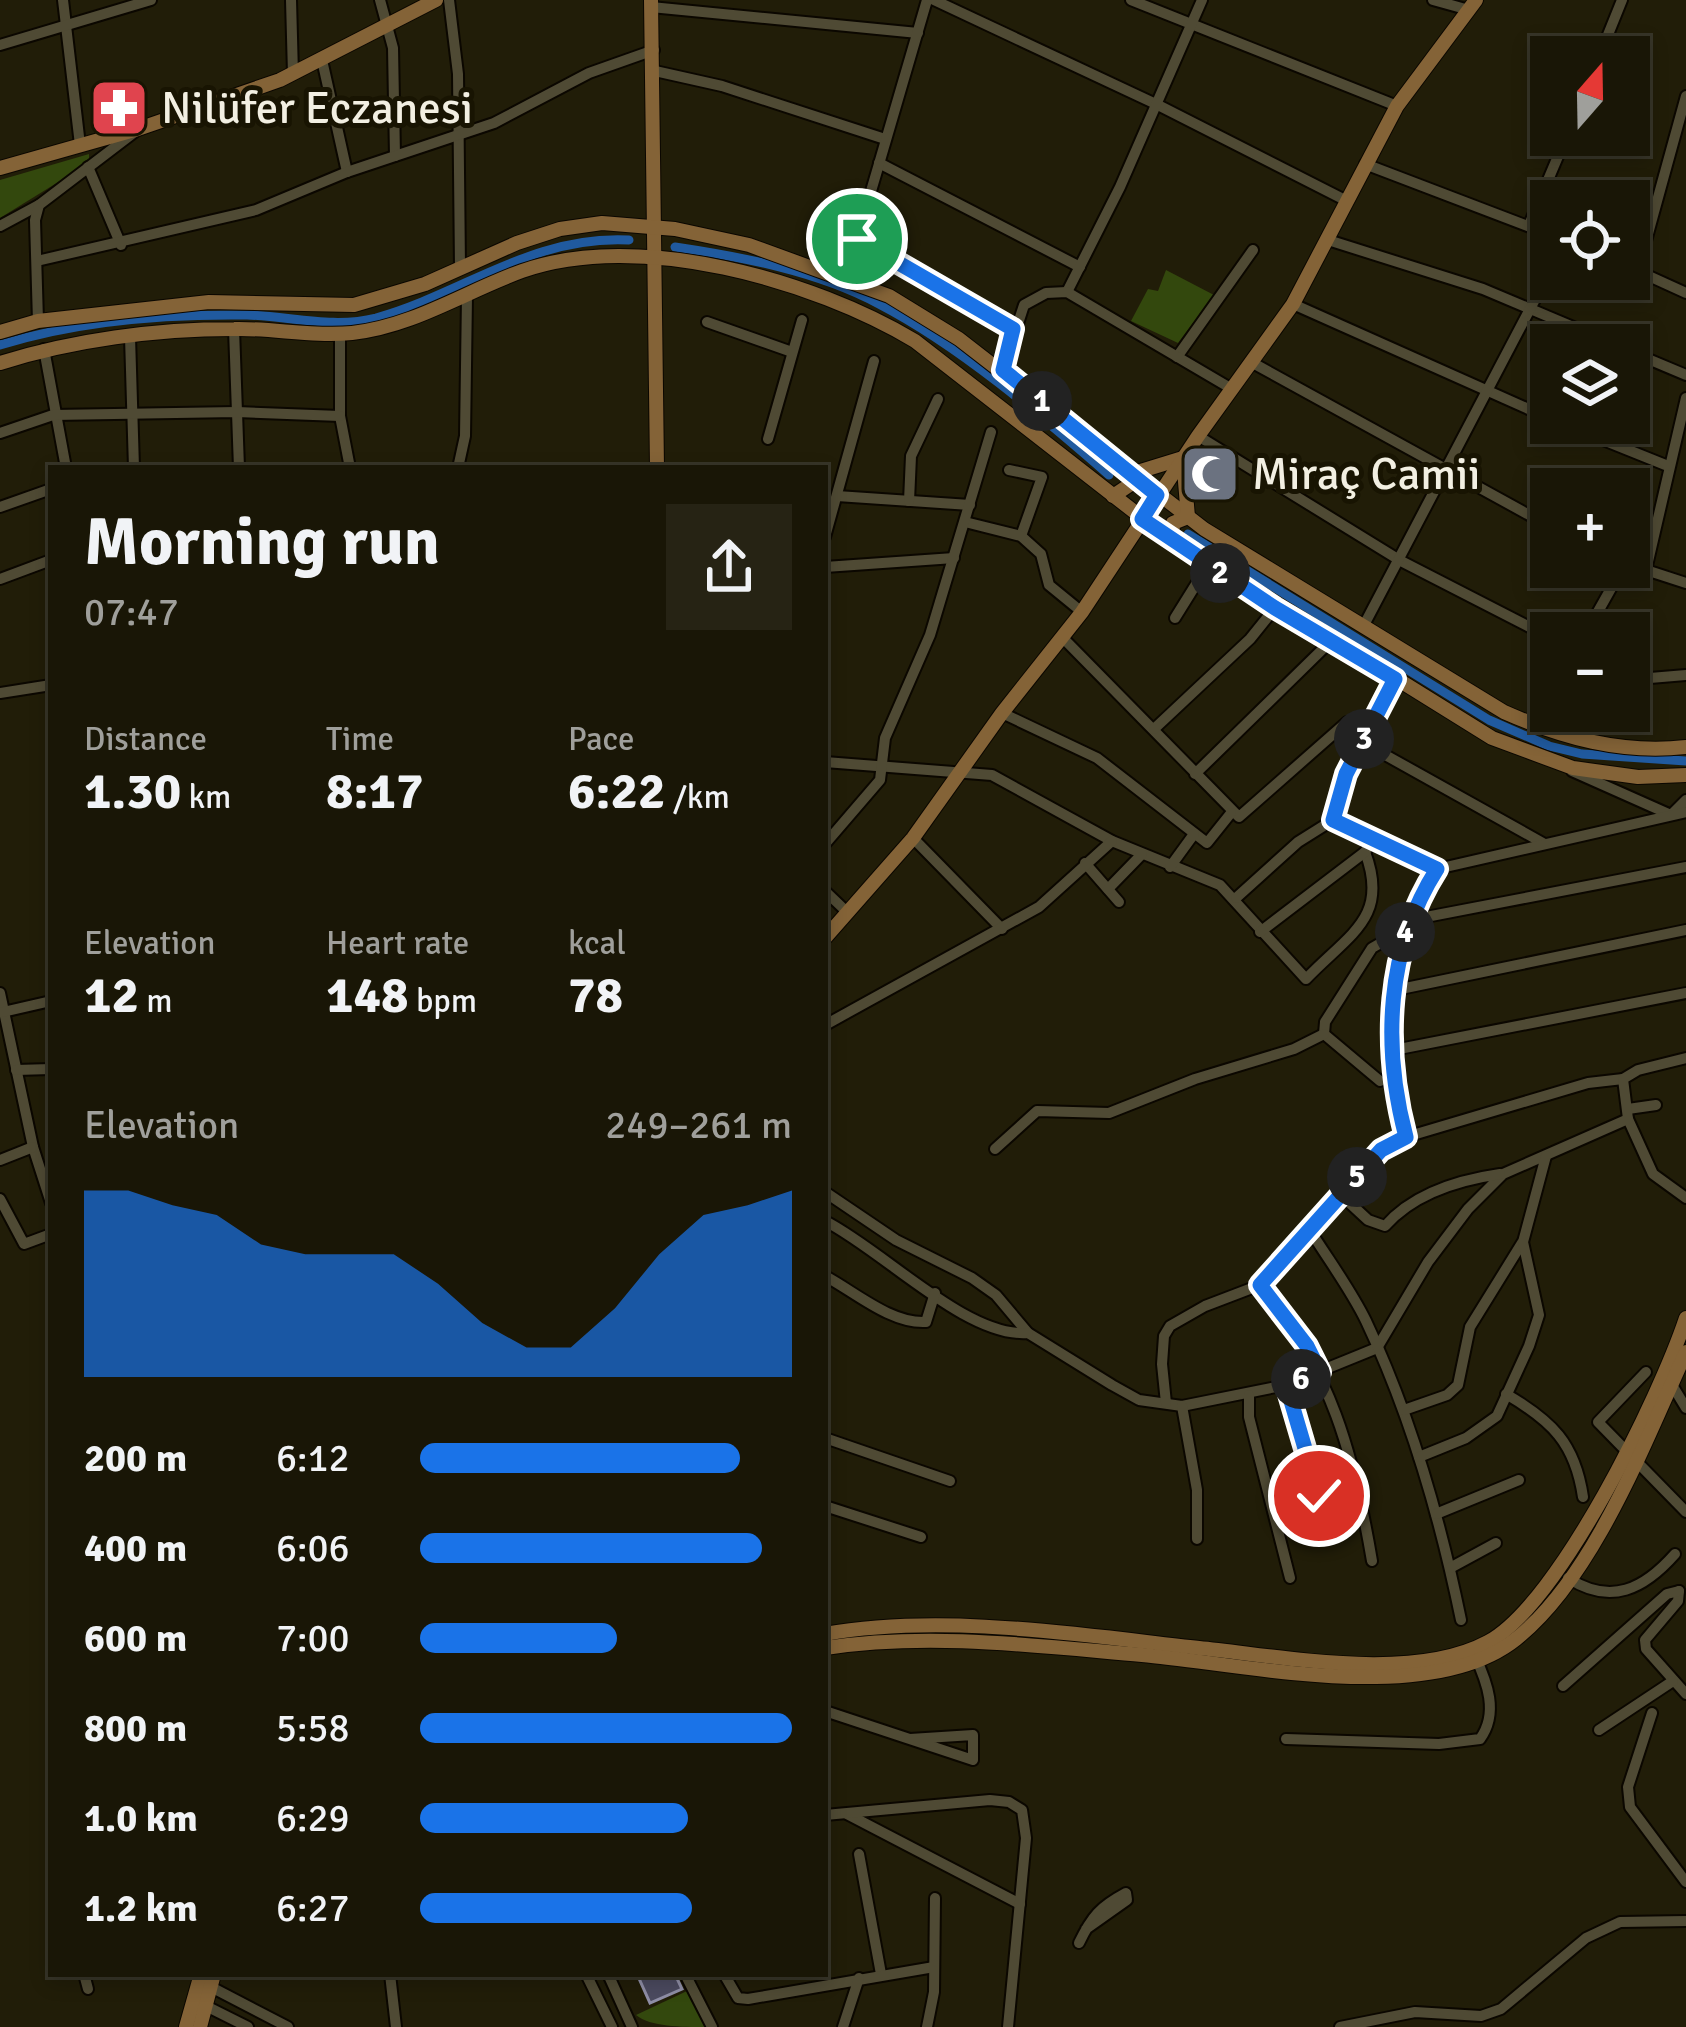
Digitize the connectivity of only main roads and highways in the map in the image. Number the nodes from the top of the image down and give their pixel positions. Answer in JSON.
{"nodes":[{"id":1,"x":436,"y":0,"type":"edge"},
{"id":2,"x":651,"y":4,"type":"edge"},
{"id":3,"x":1472,"y":5,"type":"edge"},
{"id":4,"x":0,"y":168,"type":"edge"},
{"id":5,"x":628,"y":223,"type":"junction"},
{"id":6,"x":654,"y":227,"type":"junction"},
{"id":7,"x":675,"y":230,"type":"junction"},
{"id":8,"x":626,"y":255,"type":"junction"},
{"id":9,"x":653,"y":258,"type":"junction"},
{"id":10,"x":673,"y":260,"type":"junction"},
{"id":11,"x":0,"y":332,"type":"edge"},
{"id":12,"x":0,"y":363,"type":"edge"},
{"id":13,"x":1183,"y":458,"type":"junction"},
{"id":14,"x":657,"y":465,"type":"edge"},
{"id":15,"x":1131,"y":474,"type":"junction"},
{"id":16,"x":1157,"y":495,"type":"junction"},
{"id":17,"x":1112,"y":496,"type":"junction"},
{"id":18,"x":1188,"y":517,"type":"junction"},
{"id":19,"x":1142,"y":519,"type":"junction"},
{"id":20,"x":1172,"y":541,"type":"junction"},
{"id":21,"x":1686,"y":747,"type":"edge"},
{"id":22,"x":1686,"y":776,"type":"edge"},
{"id":23,"x":828,"y":934,"type":"edge"},
{"id":24,"x":1686,"y":1318,"type":"edge"},
{"id":25,"x":1686,"y":1352,"type":"edge"},
{"id":26,"x":1660,"y":1375,"type":"junction"},
{"id":27,"x":1633,"y":1455,"type":"junction"},
{"id":28,"x":828,"y":1634,"type":"edge"},
{"id":29,"x":828,"y":1648,"type":"edge"},
{"id":30,"x":1474,"y":1653,"type":"junction"},
{"id":31,"x":200,"y":1977,"type":"edge"},
{"id":32,"x":213,"y":1981,"type":"edge"},
{"id":33,"x":186,"y":2027,"type":"edge"},
{"id":34,"x":200,"y":2027,"type":"edge"}],
"edges":[{"from":1,"to":4,"type":"main road"},
{"from":2,"to":6,"type":"main road"},
{"from":3,"to":13,"type":"main road"},
{"from":5,"to":6,"type":"main road"},
{"from":5,"to":8,"type":"main road"},
{"from":5,"to":11,"type":"main road"},
{"from":6,"to":7,"type":"main road"},
{"from":6,"to":9,"type":"main road"},
{"from":7,"to":10,"type":"main road"},
{"from":7,"to":15,"type":"main road"},
{"from":8,"to":9,"type":"main road"},
{"from":8,"to":12,"type":"main road"},
{"from":9,"to":10,"type":"main road"},
{"from":9,"to":14,"type":"main road"},
{"from":10,"to":17,"type":"main road"},
{"from":13,"to":15,"type":"main road"},
{"from":13,"to":16,"type":"main road"},
{"from":13,"to":18,"type":"main road"},
{"from":15,"to":16,"type":"main road"},
{"from":15,"to":17,"type":"main road"},
{"from":16,"to":18,"type":"main road"},
{"from":16,"to":19,"type":"main road"},
{"from":17,"to":19,"type":"main road"},
{"from":18,"to":20,"type":"main road"},
{"from":18,"to":21,"type":"main road"},
{"from":19,"to":20,"type":"main road"},
{"from":19,"to":23,"type":"main road"},
{"from":20,"to":22,"type":"main road"},
{"from":24,"to":26,"type":"main road"},
{"from":25,"to":26,"type":"main road"},
{"from":26,"to":27,"type":"main road"},
{"from":27,"to":30,"type":"main road"},
{"from":27,"to":30,"type":"main road"},
{"from":28,"to":30,"type":"main road"},
{"from":29,"to":30,"type":"main road"},
{"from":31,"to":33,"type":"main road"},
{"from":32,"to":34,"type":"main road"}]}
